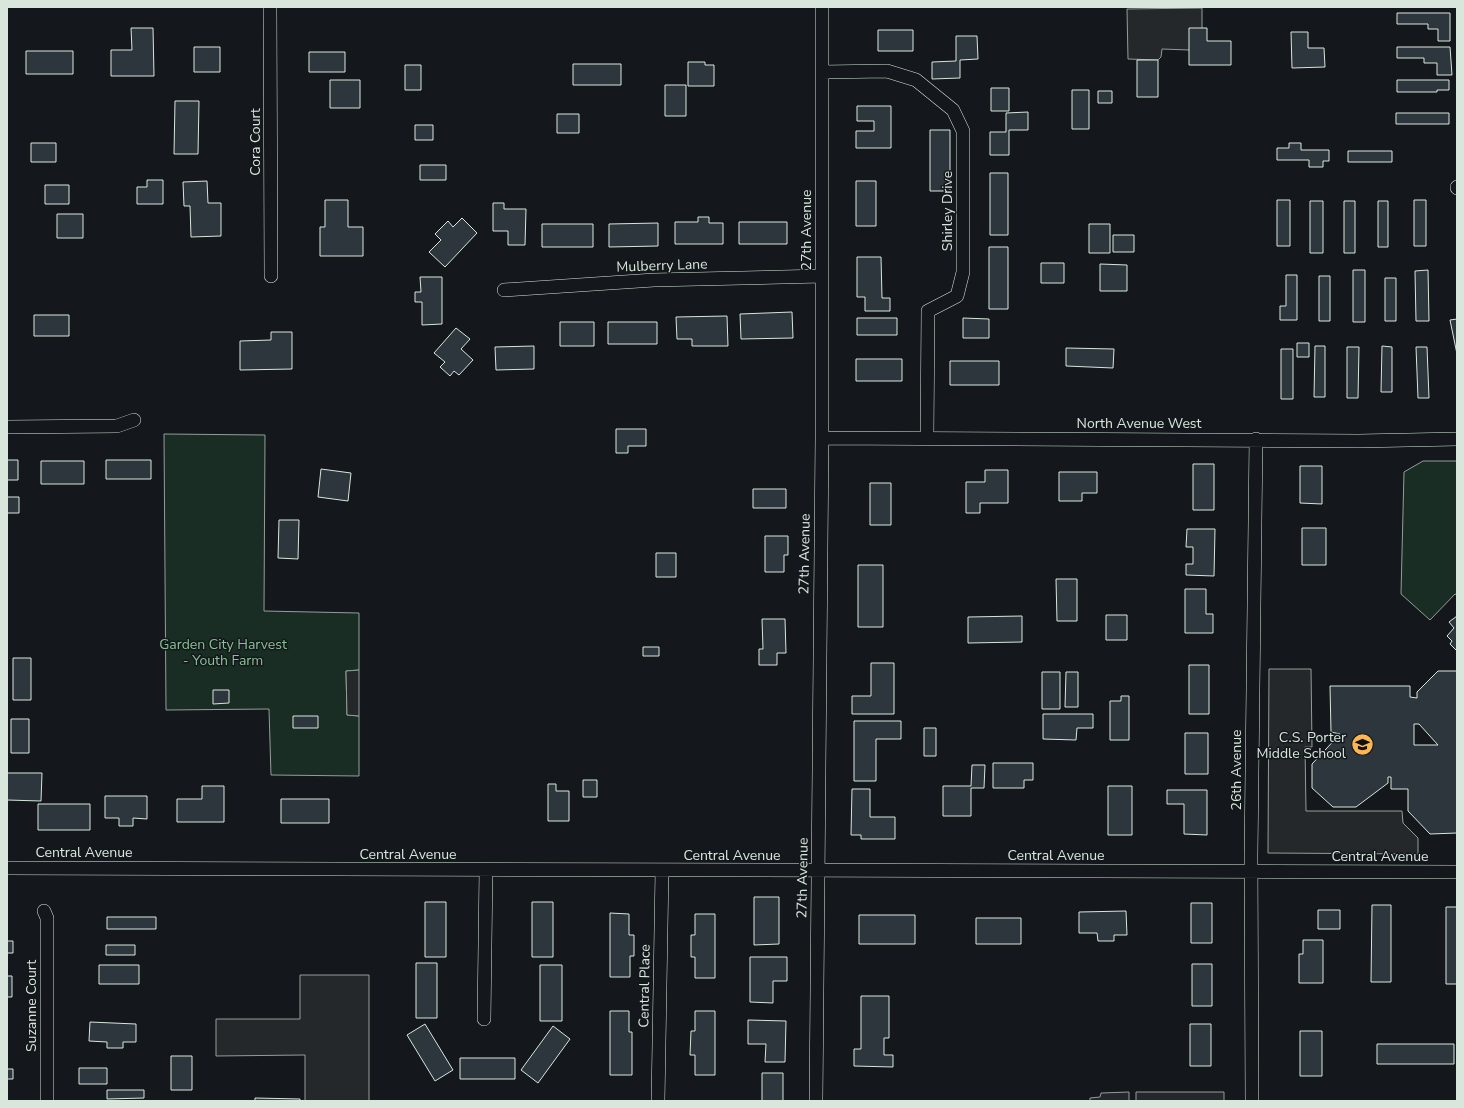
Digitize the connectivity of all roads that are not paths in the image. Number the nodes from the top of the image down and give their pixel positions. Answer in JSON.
{"nodes":[{"id":1,"x":270,"y":7,"type":"edge"},
{"id":2,"x":822,"y":7,"type":"edge"},
{"id":3,"x":822,"y":72,"type":"junction"},
{"id":4,"x":271,"y":276,"type":"dead end"},
{"id":5,"x":822,"y":276,"type":"junction"},
{"id":6,"x":504,"y":290,"type":"dead end"},
{"id":7,"x":134,"y":420,"type":"dead end"},
{"id":8,"x":7,"y":427,"type":"edge"},
{"id":9,"x":927,"y":437,"type":"junction"},
{"id":10,"x":822,"y":438,"type":"junction"},
{"id":11,"x":1256,"y":440,"type":"junction"},
{"id":12,"x":1457,"y":440,"type":"edge"},
{"id":13,"x":7,"y":868,"type":"edge"},
{"id":14,"x":486,"y":870,"type":"junction"},
{"id":15,"x":662,"y":871,"type":"junction"},
{"id":16,"x":818,"y":871,"type":"junction"},
{"id":17,"x":1251,"y":872,"type":"junction"},
{"id":18,"x":1457,"y":872,"type":"edge"},
{"id":19,"x":44,"y":911,"type":"dead end"},
{"id":20,"x":484,"y":1020,"type":"dead end"},
{"id":21,"x":47,"y":1101,"type":"edge"},
{"id":22,"x":658,"y":1101,"type":"edge"},
{"id":23,"x":816,"y":1101,"type":"edge"},
{"id":24,"x":1252,"y":1101,"type":"edge"}],
"edges":[{"from":1,"to":4,"type":"street","name":"Cora Court"},
{"from":2,"to":3,"type":"street","name":"27th Avenue"},
{"from":3,"to":5,"type":"street","name":"27th Avenue"},
{"from":3,"to":9,"type":"street","name":"Shirley Drive"},
{"from":5,"to":6,"type":"street","name":"Mulberry Lane"},
{"from":5,"to":10,"type":"street","name":"27th Avenue"},
{"from":7,"to":8,"type":"street"},
{"from":9,"to":10,"type":"street","name":"North Avenue West"},
{"from":9,"to":11,"type":"street","name":"North Avenue West"},
{"from":10,"to":16,"type":"street","name":"27th Avenue"},
{"from":11,"to":12,"type":"street","name":"North Avenue West"},
{"from":11,"to":17,"type":"street","name":"26th Avenue"},
{"from":13,"to":14,"type":"street","name":"Central Avenue"},
{"from":14,"to":15,"type":"street","name":"Central Avenue"},
{"from":14,"to":20,"type":"street"},
{"from":15,"to":16,"type":"street","name":"Central Avenue"},
{"from":15,"to":22,"type":"street","name":"Central Place"},
{"from":16,"to":17,"type":"street","name":"Central Avenue"},
{"from":16,"to":23,"type":"street","name":"27th Avenue"},
{"from":17,"to":18,"type":"street","name":"Central Avenue"},
{"from":17,"to":24,"type":"street","name":"26th Avenue"},
{"from":19,"to":21,"type":"street","name":"Suzanne Court"}]}
